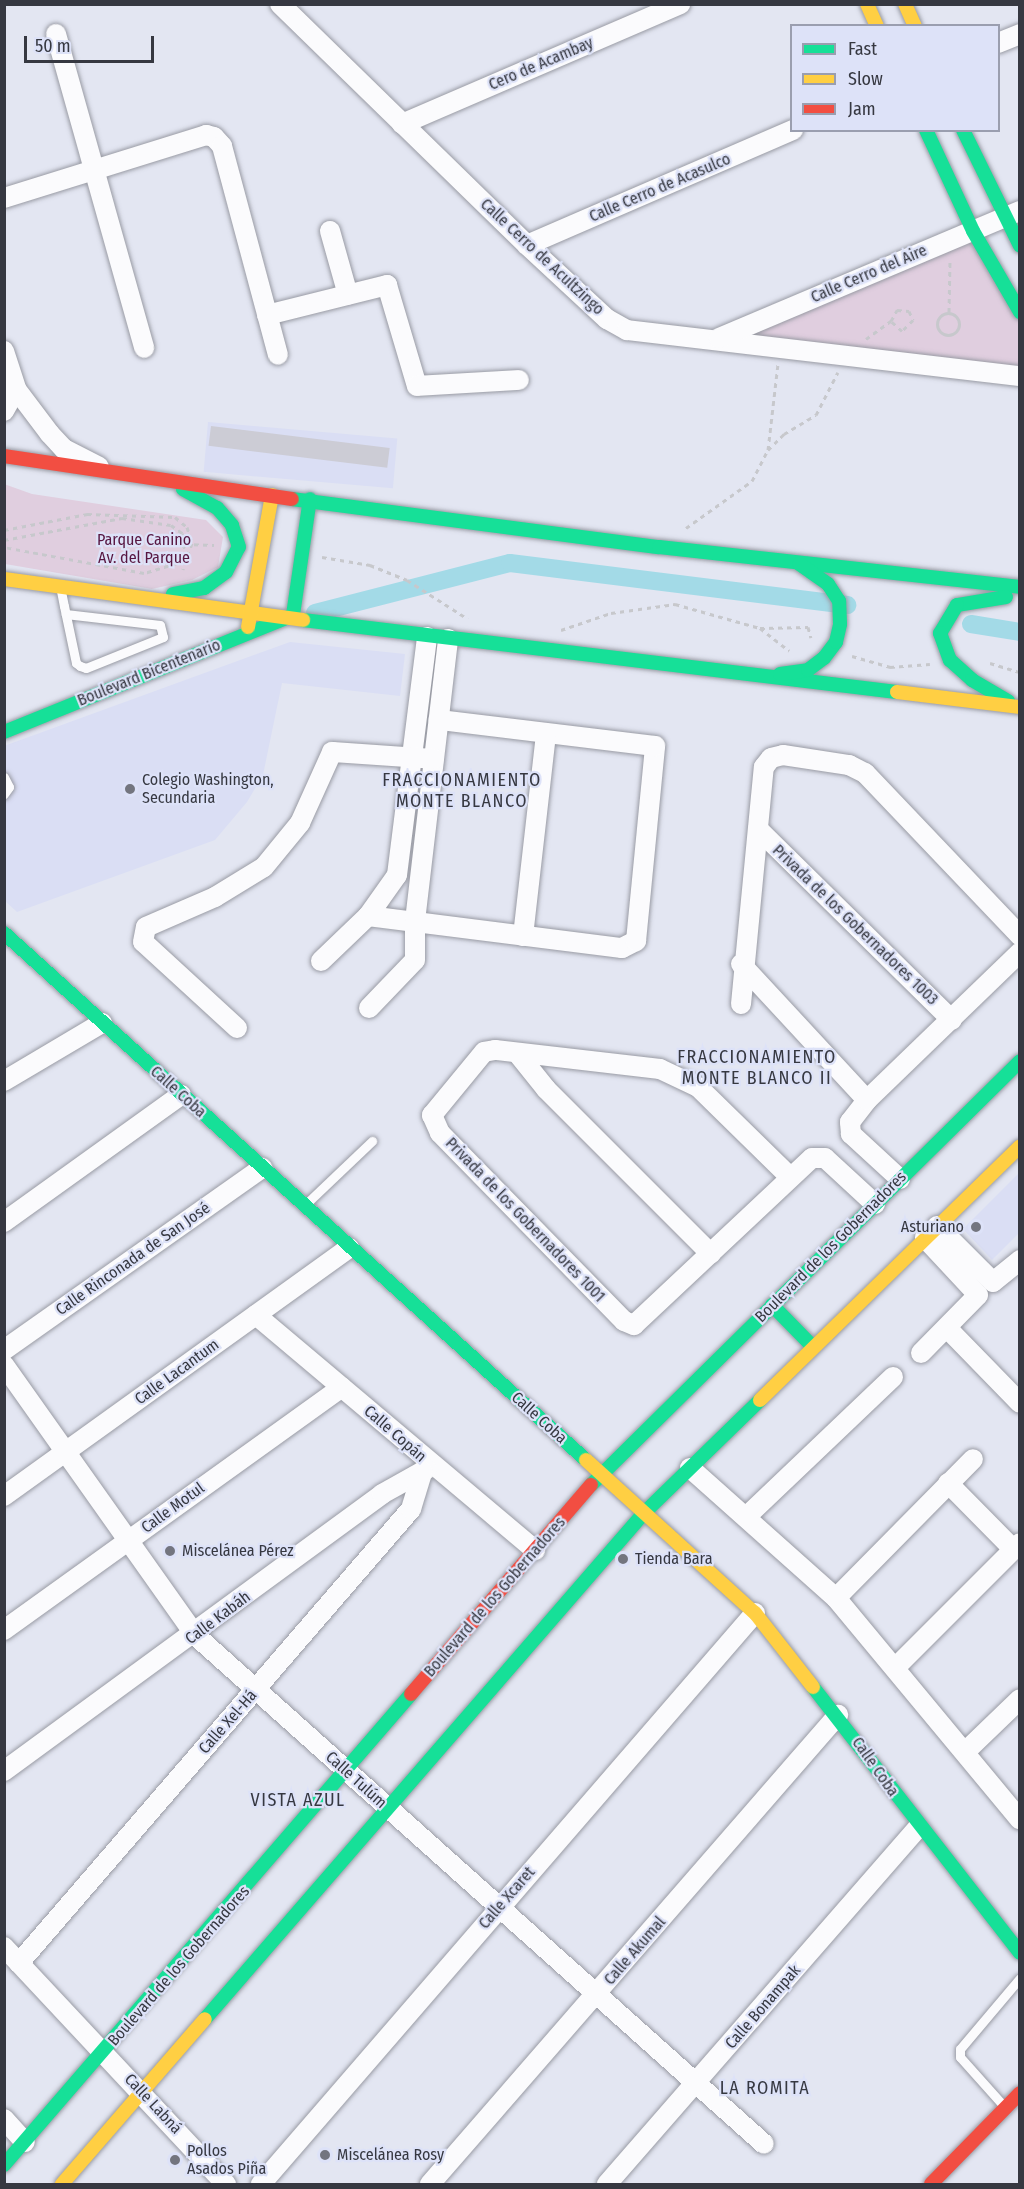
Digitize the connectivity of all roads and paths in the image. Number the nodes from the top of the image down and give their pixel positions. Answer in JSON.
{"nodes":[{"id":1,"x":680,"y":4,"type":"edge"},
{"id":2,"x":867,"y":4,"type":"edge"},
{"id":3,"x":905,"y":4,"type":"edge"},
{"id":4,"x":280,"y":5,"type":"edge"},
{"id":5,"x":876,"y":24,"type":"edge"},
{"id":6,"x":914,"y":24,"type":"edge"},
{"id":7,"x":56,"y":34,"type":"dead end"},
{"id":8,"x":1020,"y":34,"type":"edge"},
{"id":9,"x":1000,"y":43,"type":"edge"},
{"id":10,"x":402,"y":124,"type":"junction"},
{"id":11,"x":790,"y":132,"type":"edge"},
{"id":12,"x":927,"y":132,"type":"edge"},
{"id":13,"x":964,"y":132,"type":"edge"},
{"id":14,"x":95,"y":171,"type":"junction"},
{"id":15,"x":4,"y":198,"type":"edge"},
{"id":16,"x":1012,"y":214,"type":"edge"},
{"id":17,"x":330,"y":231,"type":"dead end"},
{"id":18,"x":973,"y":231,"type":"junction"},
{"id":19,"x":950,"y":240,"type":"junction"},
{"id":20,"x":527,"y":245,"type":"junction"},
{"id":21,"x":1020,"y":246,"type":"edge"},
{"id":22,"x":348,"y":295,"type":"junction"},
{"id":23,"x":949,"y":312,"type":"junction"},
{"id":24,"x":1020,"y":312,"type":"edge"},
{"id":25,"x":267,"y":315,"type":"junction"},
{"id":26,"x":891,"y":321,"type":"joint"},
{"id":27,"x":719,"y":338,"type":"junction"},
{"id":28,"x":144,"y":348,"type":"dead end"},
{"id":29,"x":780,"y":348,"type":"junction"},
{"id":30,"x":4,"y":351,"type":"edge"},
{"id":31,"x":278,"y":355,"type":"dead end"},
{"id":32,"x":843,"y":356,"type":"junction"},
{"id":33,"x":1020,"y":376,"type":"edge"},
{"id":34,"x":519,"y":380,"type":"dead end"},
{"id":35,"x":16,"y":389,"type":"junction"},
{"id":36,"x":4,"y":411,"type":"edge"},
{"id":37,"x":768,"y":450,"type":"junction"},
{"id":38,"x":4,"y":456,"type":"edge"},
{"id":39,"x":113,"y":475,"type":"junction"},
{"id":40,"x":171,"y":482,"type":"junction"},
{"id":41,"x":272,"y":495,"type":"junction"},
{"id":42,"x":310,"y":499,"type":"junction"},
{"id":43,"x":4,"y":530,"type":"edge"},
{"id":44,"x":4,"y":540,"type":"edge"},
{"id":45,"x":4,"y":547,"type":"edge"},
{"id":46,"x":659,"y":547,"type":"junction"},
{"id":47,"x":796,"y":562,"type":"junction"},
{"id":48,"x":177,"y":572,"type":"dead end"},
{"id":49,"x":144,"y":573,"type":"junction"},
{"id":50,"x":160,"y":575,"type":"dead end"},
{"id":51,"x":4,"y":579,"type":"edge"},
{"id":52,"x":407,"y":580,"type":"dead end"},
{"id":53,"x":61,"y":588,"type":"junction"},
{"id":54,"x":1020,"y":588,"type":"edge"},
{"id":55,"x":156,"y":597,"type":"junction"},
{"id":56,"x":1020,"y":597,"type":"edge"},
{"id":57,"x":251,"y":610,"type":"junction"},
{"id":58,"x":66,"y":615,"type":"junction"},
{"id":59,"x":293,"y":615,"type":"junction"},
{"id":60,"x":475,"y":623,"type":"dead end"},
{"id":61,"x":760,"y":628,"type":"junction"},
{"id":62,"x":554,"y":632,"type":"dead end"},
{"id":63,"x":247,"y":634,"type":"junction"},
{"id":64,"x":428,"y":637,"type":"junction"},
{"id":65,"x":448,"y":639,"type":"junction"},
{"id":66,"x":831,"y":649,"type":"junction"},
{"id":67,"x":794,"y":653,"type":"dead end"},
{"id":68,"x":950,"y":660,"type":"junction"},
{"id":69,"x":984,"y":662,"type":"dead end"},
{"id":70,"x":1020,"y":672,"type":"edge"},
{"id":71,"x":758,"y":677,"type":"junction"},
{"id":72,"x":1018,"y":706,"type":"edge"},
{"id":73,"x":439,"y":720,"type":"junction"},
{"id":74,"x":4,"y":732,"type":"edge"},
{"id":75,"x":546,"y":733,"type":"junction"},
{"id":76,"x":414,"y":758,"type":"junction"},
{"id":77,"x":434,"y":759,"type":"junction"},
{"id":78,"x":4,"y":777,"type":"edge"},
{"id":79,"x":4,"y":795,"type":"edge"},
{"id":80,"x":758,"y":830,"type":"junction"},
{"id":81,"x":368,"y":916,"type":"junction"},
{"id":82,"x":415,"y":921,"type":"junction"},
{"id":83,"x":4,"y":933,"type":"edge"},
{"id":84,"x":523,"y":936,"type":"junction"},
{"id":85,"x":1020,"y":936,"type":"edge"},
{"id":86,"x":1020,"y":952,"type":"edge"},
{"id":87,"x":321,"y":961,"type":"dead end"},
{"id":88,"x":741,"y":964,"type":"junction"},
{"id":89,"x":741,"y":1004,"type":"dead end"},
{"id":90,"x":369,"y":1008,"type":"dead end"},
{"id":91,"x":952,"y":1020,"type":"junction"},
{"id":92,"x":102,"y":1023,"type":"junction"},
{"id":93,"x":237,"y":1028,"type":"dead end"},
{"id":94,"x":518,"y":1054,"type":"junction"},
{"id":95,"x":1020,"y":1061,"type":"edge"},
{"id":96,"x":4,"y":1081,"type":"edge"},
{"id":97,"x":182,"y":1095,"type":"junction"},
{"id":98,"x":867,"y":1100,"type":"junction"},
{"id":99,"x":372,"y":1141,"type":"dead end"},
{"id":100,"x":1020,"y":1146,"type":"edge"},
{"id":101,"x":262,"y":1168,"type":"junction"},
{"id":102,"x":789,"y":1176,"type":"junction"},
{"id":103,"x":900,"y":1179,"type":"junction"},
{"id":104,"x":875,"y":1204,"type":"junction"},
{"id":105,"x":303,"y":1206,"type":"junction"},
{"id":106,"x":4,"y":1222,"type":"edge"},
{"id":107,"x":931,"y":1232,"type":"junction"},
{"id":108,"x":349,"y":1248,"type":"junction"},
{"id":109,"x":711,"y":1254,"type":"junction"},
{"id":110,"x":1020,"y":1260,"type":"edge"},
{"id":111,"x":985,"y":1289,"type":"junction"},
{"id":112,"x":772,"y":1305,"type":"junction"},
{"id":113,"x":256,"y":1315,"type":"junction"},
{"id":114,"x":948,"y":1329,"type":"junction"},
{"id":115,"x":813,"y":1347,"type":"junction"},
{"id":116,"x":4,"y":1350,"type":"edge"},
{"id":117,"x":921,"y":1353,"type":"dead end"},
{"id":118,"x":4,"y":1365,"type":"edge"},
{"id":119,"x":893,"y":1377,"type":"dead end"},
{"id":120,"x":342,"y":1388,"type":"junction"},
{"id":121,"x":1020,"y":1403,"type":"edge"},
{"id":122,"x":66,"y":1452,"type":"junction"},
{"id":123,"x":973,"y":1459,"type":"dead end"},
{"id":124,"x":695,"y":1463,"type":"junction"},
{"id":125,"x":427,"y":1469,"type":"junction"},
{"id":126,"x":601,"y":1474,"type":"junction"},
{"id":127,"x":948,"y":1483,"type":"junction"},
{"id":128,"x":4,"y":1496,"type":"edge"},
{"id":129,"x":644,"y":1513,"type":"junction"},
{"id":130,"x":750,"y":1513,"type":"junction"},
{"id":131,"x":128,"y":1540,"type":"junction"},
{"id":132,"x":1016,"y":1546,"type":"edge"},
{"id":133,"x":535,"y":1551,"type":"junction"},
{"id":134,"x":836,"y":1598,"type":"junction"},
{"id":135,"x":754,"y":1613,"type":"junction"},
{"id":136,"x":4,"y":1630,"type":"edge"},
{"id":137,"x":195,"y":1635,"type":"junction"},
{"id":138,"x":896,"y":1667,"type":"junction"},
{"id":139,"x":256,"y":1690,"type":"junction"},
{"id":140,"x":1020,"y":1699,"type":"edge"},
{"id":141,"x":838,"y":1714,"type":"junction"},
{"id":142,"x":965,"y":1752,"type":"junction"},
{"id":143,"x":4,"y":1771,"type":"edge"},
{"id":144,"x":346,"y":1771,"type":"junction"},
{"id":145,"x":388,"y":1808,"type":"junction"},
{"id":146,"x":1020,"y":1820,"type":"edge"},
{"id":147,"x":918,"y":1827,"type":"junction"},
{"id":148,"x":499,"y":1907,"type":"junction"},
{"id":149,"x":4,"y":1947,"type":"edge"},
{"id":150,"x":1020,"y":1953,"type":"edge"},
{"id":151,"x":19,"y":1963,"type":"junction"},
{"id":152,"x":1020,"y":1978,"type":"edge"},
{"id":153,"x":597,"y":1995,"type":"junction"},
{"id":154,"x":104,"y":2054,"type":"junction"},
{"id":155,"x":696,"y":2084,"type":"junction"},
{"id":156,"x":142,"y":2091,"type":"junction"},
{"id":157,"x":1020,"y":2093,"type":"edge"},
{"id":158,"x":1006,"y":2108,"type":"junction"},
{"id":159,"x":4,"y":2119,"type":"edge"},
{"id":160,"x":25,"y":2142,"type":"junction"},
{"id":161,"x":764,"y":2144,"type":"dead end"},
{"id":162,"x":4,"y":2165,"type":"edge"},
{"id":163,"x":62,"y":2184,"type":"edge"},
{"id":164,"x":226,"y":2184,"type":"edge"},
{"id":165,"x":261,"y":2184,"type":"edge"},
{"id":166,"x":430,"y":2184,"type":"edge"},
{"id":167,"x":608,"y":2184,"type":"edge"},
{"id":168,"x":931,"y":2184,"type":"edge"}],
"edges":[{"from":1,"to":10,"type":"street","name":"Cero de Acambay"},
{"from":2,"to":5,"type":"main road"},
{"from":3,"to":6,"type":"main road"},
{"from":4,"to":10,"type":"street","name":"Calle Cerro de Acultzingo"},
{"from":7,"to":14,"type":"street"},
{"from":8,"to":9,"type":"street"},
{"from":10,"to":20,"type":"street","name":"Calle Cerro de Acultzingo"},
{"from":11,"to":20,"type":"street","name":"Calle Cerro de Acasulco"},
{"from":12,"to":18,"type":"main road"},
{"from":13,"to":16,"type":"main road"},
{"from":14,"to":15,"type":"street"},
{"from":14,"to":25,"type":"street"},
{"from":14,"to":28,"type":"street"},
{"from":16,"to":18,"type":"street","name":"Calle Cerro del Aire"},
{"from":16,"to":21,"type":"main road"},
{"from":17,"to":22,"type":"street"},
{"from":18,"to":19,"type":"street","name":"Calle Cerro del Aire"},
{"from":18,"to":24,"type":"main road"},
{"from":19,"to":23,"type":"path"},
{"from":19,"to":27,"type":"street","name":"Calle Cerro del Aire"},
{"from":20,"to":27,"type":"street","name":"Calle Cerro de Acultzingo"},
{"from":22,"to":25,"type":"street"},
{"from":22,"to":34,"type":"street"},
{"from":23,"to":23,"type":"path"},
{"from":25,"to":31,"type":"street"},
{"from":26,"to":26,"type":"path"},
{"from":27,"to":29,"type":"street","name":"Calle Cerro de Acultzingo"},
{"from":29,"to":32,"type":"street","name":"Calle Cerro de Acultzingo"},
{"from":29,"to":37,"type":"path"},
{"from":30,"to":35,"type":"street"},
{"from":32,"to":33,"type":"street","name":"Calle Cerro de Acultzingo"},
{"from":32,"to":37,"type":"path"},
{"from":35,"to":36,"type":"street"},
{"from":35,"to":39,"type":"street"},
{"from":37,"to":46,"type":"path"},
{"from":38,"to":39,"type":"main road"},
{"from":39,"to":40,"type":"main road"},
{"from":40,"to":41,"type":"main road"},
{"from":40,"to":55,"type":"main road"},
{"from":41,"to":42,"type":"main road"},
{"from":41,"to":57,"type":"main road"},
{"from":42,"to":46,"type":"main road"},
{"from":42,"to":59,"type":"main road"},
{"from":43,"to":48,"type":"path"},
{"from":44,"to":49,"type":"path"},
{"from":45,"to":49,"type":"path"},
{"from":46,"to":47,"type":"main road"},
{"from":47,"to":54,"type":"main road"},
{"from":47,"to":66,"type":"main road"},
{"from":49,"to":50,"type":"path"},
{"from":51,"to":53,"type":"main road"},
{"from":52,"to":60,"type":"path"},
{"from":53,"to":55,"type":"main road"},
{"from":53,"to":58,"type":"lane"},
{"from":55,"to":57,"type":"main road"},
{"from":56,"to":68,"type":"main road"},
{"from":57,"to":59,"type":"main road"},
{"from":57,"to":63,"type":"main road"},
{"from":58,"to":58,"type":"lane"},
{"from":59,"to":63,"type":"main road","name":"Boulevard Bicentenario"},
{"from":59,"to":64,"type":"main road"},
{"from":61,"to":62,"type":"path"},
{"from":61,"to":66,"type":"path"},
{"from":61,"to":67,"type":"path"},
{"from":63,"to":74,"type":"main road","name":"Boulevard Bicentenario"},
{"from":64,"to":65,"type":"main road"},
{"from":64,"to":76,"type":"street"},
{"from":65,"to":71,"type":"main road"},
{"from":65,"to":73,"type":"street"},
{"from":66,"to":68,"type":"path"},
{"from":66,"to":71,"type":"main road"},
{"from":68,"to":72,"type":"main road"},
{"from":69,"to":70,"type":"path"},
{"from":71,"to":72,"type":"main road"},
{"from":73,"to":75,"type":"street"},
{"from":73,"to":77,"type":"street"},
{"from":75,"to":84,"type":"street"},
{"from":75,"to":84,"type":"street"},
{"from":76,"to":77,"type":"street"},
{"from":76,"to":81,"type":"street"},
{"from":76,"to":93,"type":"street"},
{"from":77,"to":82,"type":"street"},
{"from":78,"to":79,"type":"lane"},
{"from":80,"to":85,"type":"street","name":"Privada de los Gobernadores 1003"},
{"from":80,"to":88,"type":"street","name":"Privada de los Gobernadores 1003"},
{"from":80,"to":91,"type":"street","name":"Privada de los Gobernadores 1003"},
{"from":81,"to":82,"type":"street"},
{"from":81,"to":87,"type":"street"},
{"from":82,"to":84,"type":"street"},
{"from":82,"to":90,"type":"street"},
{"from":83,"to":92,"type":"main road","name":"Calle Coba"},
{"from":86,"to":91,"type":"street","name":"Privada de los Gobernadores 1003"},
{"from":88,"to":89,"type":"street","name":"Privada de los Gobernadores 1003"},
{"from":88,"to":98,"type":"street"},
{"from":91,"to":98,"type":"street","name":"Privada de los Gobernadores 1003"},
{"from":92,"to":96,"type":"street"},
{"from":92,"to":97,"type":"main road","name":"Calle Coba"},
{"from":94,"to":102,"type":"street","name":"Privada de los Gobernadores 1001"},
{"from":94,"to":109,"type":"street"},
{"from":94,"to":109,"type":"street","name":"Privada de los Gobernadores 1001"},
{"from":95,"to":103,"type":"main road","name":"Boulevard de los Gobernadores"},
{"from":97,"to":101,"type":"main road","name":"Calle Coba"},
{"from":97,"to":106,"type":"street"},
{"from":98,"to":103,"type":"street","name":"Privada de los Gobernadores 1003"},
{"from":99,"to":105,"type":"lane"},
{"from":100,"to":107,"type":"main road"},
{"from":101,"to":105,"type":"main road","name":"Calle Coba"},
{"from":101,"to":116,"type":"street","name":"Calle Rinconada de San José"},
{"from":102,"to":104,"type":"street","name":"Privada de los Gobernadores 1001"},
{"from":102,"to":109,"type":"street","name":"Privada de los Gobernadores 1001"},
{"from":103,"to":104,"type":"main road","name":"Boulevard de los Gobernadores"},
{"from":104,"to":112,"type":"main road","name":"Boulevard de los Gobernadores"},
{"from":105,"to":108,"type":"main road","name":"Calle Coba"},
{"from":107,"to":111,"type":"street"},
{"from":107,"to":115,"type":"main road"},
{"from":108,"to":113,"type":"street","name":"Calle Lacantum"},
{"from":108,"to":126,"type":"main road","name":"Calle Coba"},
{"from":110,"to":111,"type":"street"},
{"from":111,"to":114,"type":"street"},
{"from":112,"to":115,"type":"main road"},
{"from":112,"to":126,"type":"main road","name":"Boulevard de los Gobernadores"},
{"from":113,"to":120,"type":"street","name":"Calle Copán"},
{"from":113,"to":122,"type":"street","name":"Calle Lacantum"},
{"from":114,"to":117,"type":"street"},
{"from":114,"to":121,"type":"street"},
{"from":115,"to":124,"type":"main road"},
{"from":118,"to":122,"type":"street","name":"Calle Tulúm"},
{"from":119,"to":130,"type":"street"},
{"from":120,"to":125,"type":"street","name":"Calle Copán"},
{"from":120,"to":131,"type":"street","name":"Calle Motul"},
{"from":122,"to":128,"type":"street","name":"Calle Lacantum"},
{"from":122,"to":131,"type":"street","name":"Calle Tulúm"},
{"from":123,"to":127,"type":"street"},
{"from":124,"to":129,"type":"main road"},
{"from":124,"to":130,"type":"street"},
{"from":125,"to":133,"type":"street","name":"Calle Copán"},
{"from":125,"to":137,"type":"street","name":"Calle Kabáh"},
{"from":125,"to":139,"type":"street","name":"Calle Xel-Há"},
{"from":126,"to":129,"type":"main road","name":"Calle Coba"},
{"from":126,"to":133,"type":"main road","name":"Boulevard de los Gobernadores"},
{"from":127,"to":132,"type":"street"},
{"from":127,"to":134,"type":"street"},
{"from":129,"to":135,"type":"main road","name":"Calle Coba"},
{"from":129,"to":145,"type":"main road"},
{"from":130,"to":134,"type":"street"},
{"from":131,"to":136,"type":"street","name":"Calle Motul"},
{"from":131,"to":137,"type":"street","name":"Calle Tulúm"},
{"from":132,"to":138,"type":"street"},
{"from":133,"to":144,"type":"main road","name":"Boulevard de los Gobernadores"},
{"from":134,"to":138,"type":"street"},
{"from":135,"to":141,"type":"main road","name":"Calle Coba"},
{"from":135,"to":148,"type":"street","name":"Calle Xcaret"},
{"from":137,"to":139,"type":"street","name":"Calle Tulúm"},
{"from":137,"to":143,"type":"street","name":"Calle Kabáh"},
{"from":138,"to":142,"type":"street"},
{"from":139,"to":144,"type":"street","name":"Calle Tulúm"},
{"from":139,"to":151,"type":"street","name":"Calle Xel-Há"},
{"from":140,"to":142,"type":"street"},
{"from":141,"to":147,"type":"main road","name":"Calle Coba"},
{"from":141,"to":153,"type":"street","name":"Calle Akumal"},
{"from":142,"to":146,"type":"street"},
{"from":144,"to":145,"type":"street","name":"Calle Tulúm"},
{"from":144,"to":154,"type":"main road","name":"Boulevard de los Gobernadores"},
{"from":145,"to":148,"type":"street","name":"Calle Tulúm"},
{"from":145,"to":156,"type":"main road"},
{"from":147,"to":150,"type":"main road","name":"Calle Coba"},
{"from":147,"to":155,"type":"street","name":"Calle Bonampak"},
{"from":148,"to":153,"type":"street","name":"Calle Tulúm"},
{"from":148,"to":165,"type":"street","name":"Calle Xcaret"},
{"from":149,"to":151,"type":"street","name":"Calle Labná"},
{"from":151,"to":154,"type":"street","name":"Calle Labná"},
{"from":152,"to":158,"type":"lane"},
{"from":153,"to":155,"type":"street","name":"Calle Tulúm"},
{"from":153,"to":166,"type":"street","name":"Calle Akumal"},
{"from":154,"to":156,"type":"street","name":"Calle Labná"},
{"from":154,"to":160,"type":"main road","name":"Boulevard de los Gobernadores"},
{"from":155,"to":161,"type":"street","name":"Calle Tulúm"},
{"from":155,"to":167,"type":"street","name":"Calle Bonampak"},
{"from":156,"to":163,"type":"main road"},
{"from":156,"to":164,"type":"street","name":"Calle Labná"},
{"from":157,"to":158,"type":"main road"},
{"from":158,"to":168,"type":"main road"},
{"from":159,"to":160,"type":"street"},
{"from":160,"to":162,"type":"main road","name":"Boulevard de los Gobernadores"}]}
